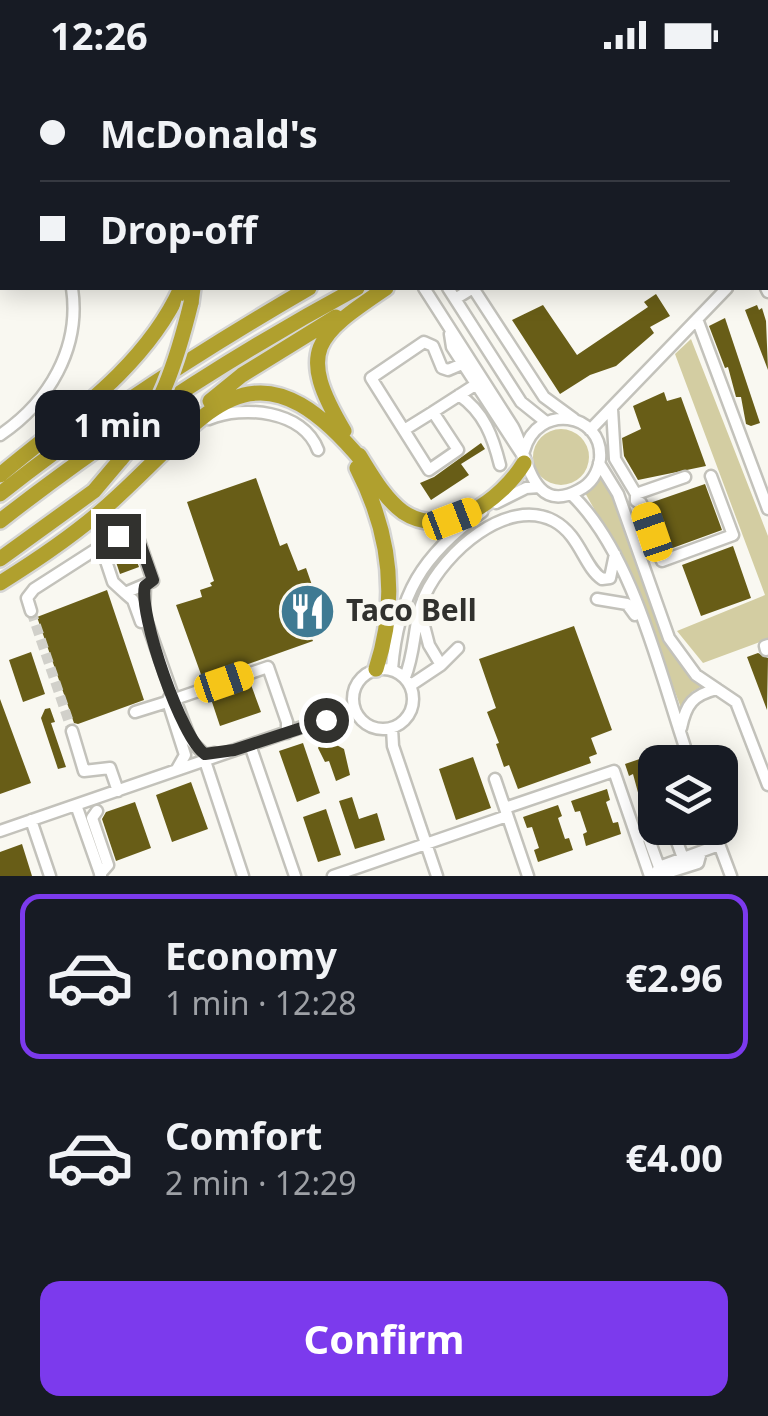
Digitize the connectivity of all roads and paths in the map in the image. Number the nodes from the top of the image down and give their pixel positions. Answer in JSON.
{"nodes":[{"id":1,"x":72,"y":290,"type":"edge"},
{"id":2,"x":166,"y":290,"type":"edge"},
{"id":3,"x":180,"y":290,"type":"edge"},
{"id":4,"x":306,"y":290,"type":"edge"},
{"id":5,"x":353,"y":290,"type":"edge"},
{"id":6,"x":382,"y":290,"type":"edge"},
{"id":7,"x":382,"y":290,"type":"edge"},
{"id":8,"x":449,"y":290,"type":"edge"},
{"id":9,"x":470,"y":290,"type":"edge"},
{"id":10,"x":474,"y":290,"type":"edge"},
{"id":11,"x":724,"y":290,"type":"edge"},
{"id":12,"x":427,"y":292,"type":"edge"},
{"id":13,"x":192,"y":295,"type":"edge"},
{"id":14,"x":455,"y":300,"type":"junction"},
{"id":15,"x":697,"y":318,"type":"junction"},
{"id":16,"x":450,"y":328,"type":"junction"},
{"id":17,"x":462,"y":364,"type":"junction"},
{"id":18,"x":112,"y":380,"type":"junction"},
{"id":19,"x":476,"y":385,"type":"junction"},
{"id":20,"x":460,"y":395,"type":"junction"},
{"id":21,"x":612,"y":408,"type":"junction"},
{"id":22,"x":433,"y":412,"type":"junction"},
{"id":23,"x":320,"y":416,"type":"junction"},
{"id":24,"x":546,"y":422,"type":"junction"},
{"id":25,"x":579,"y":422,"type":"junction"},
{"id":26,"x":404,"y":430,"type":"junction"},
{"id":27,"x":590,"y":430,"type":"junction"},
{"id":28,"x":0,"y":436,"type":"edge"},
{"id":29,"x":318,"y":450,"type":"dead end"},
{"id":30,"x":524,"y":457,"type":"junction"},
{"id":31,"x":157,"y":460,"type":"junction"},
{"id":32,"x":363,"y":462,"type":"junction"},
{"id":33,"x":600,"y":463,"type":"junction"},
{"id":34,"x":500,"y":465,"type":"dead end"},
{"id":35,"x":0,"y":475,"type":"edge"},
{"id":36,"x":686,"y":476,"type":"dead end"},
{"id":37,"x":711,"y":476,"type":"dead end"},
{"id":38,"x":135,"y":480,"type":"junction"},
{"id":39,"x":540,"y":487,"type":"junction"},
{"id":40,"x":0,"y":494,"type":"edge"},
{"id":41,"x":571,"y":494,"type":"junction"},
{"id":42,"x":497,"y":498,"type":"junction"},
{"id":43,"x":636,"y":498,"type":"junction"},
{"id":44,"x":622,"y":506,"type":"junction"},
{"id":45,"x":768,"y":509,"type":"edge"},
{"id":46,"x":0,"y":522,"type":"edge"},
{"id":47,"x":101,"y":546,"type":"junction"},
{"id":48,"x":614,"y":554,"type":"junction"},
{"id":49,"x":0,"y":559,"type":"edge"},
{"id":50,"x":610,"y":578,"type":"junction"},
{"id":51,"x":0,"y":585,"type":"edge"},
{"id":52,"x":145,"y":586,"type":"junction"},
{"id":53,"x":125,"y":593,"type":"junction"},
{"id":54,"x":420,"y":608,"type":"junction"},
{"id":55,"x":31,"y":611,"type":"dead end"},
{"id":56,"x":643,"y":626,"type":"junction"},
{"id":57,"x":458,"y":648,"type":"dead end"},
{"id":58,"x":440,"y":666,"type":"junction"},
{"id":59,"x":384,"y":669,"type":"junction"},
{"id":60,"x":408,"y":681,"type":"junction"},
{"id":61,"x":717,"y":689,"type":"junction"},
{"id":62,"x":171,"y":700,"type":"junction"},
{"id":63,"x":354,"y":709,"type":"junction"},
{"id":64,"x":135,"y":712,"type":"dead end"},
{"id":65,"x":392,"y":728,"type":"junction"},
{"id":66,"x":72,"y":731,"type":"tunnel mouth"},
{"id":67,"x":287,"y":733,"type":"junction"},
{"id":68,"x":680,"y":733,"type":"junction"},
{"id":69,"x":763,"y":734,"type":"dead end"},
{"id":70,"x":751,"y":740,"type":"junction"},
{"id":71,"x":250,"y":745,"type":"junction"},
{"id":72,"x":684,"y":745,"type":"edge"},
{"id":73,"x":234,"y":750,"type":"junction"},
{"id":74,"x":204,"y":761,"type":"junction"},
{"id":75,"x":764,"y":762,"type":"edge"},
{"id":76,"x":176,"y":771,"type":"junction"},
{"id":77,"x":494,"y":779,"type":"dead end"},
{"id":78,"x":768,"y":785,"type":"edge"},
{"id":79,"x":118,"y":791,"type":"junction"},
{"id":80,"x":76,"y":805,"type":"junction"},
{"id":81,"x":97,"y":811,"type":"dead end"},
{"id":82,"x":506,"y":812,"type":"junction"},
{"id":83,"x":629,"y":814,"type":"junction"},
{"id":84,"x":638,"y":818,"type":"edge"},
{"id":85,"x":31,"y":820,"type":"junction"},
{"id":86,"x":0,"y":831,"type":"edge"},
{"id":87,"x":426,"y":845,"type":"junction"},
{"id":88,"x":652,"y":845,"type":"tunnel mouth"},
{"id":89,"x":678,"y":845,"type":"edge"},
{"id":90,"x":720,"y":845,"type":"joint"},
{"id":91,"x":647,"y":851,"type":"tunnel mouth"},
{"id":92,"x":701,"y":852,"type":"junction"},
{"id":93,"x":683,"y":858,"type":"junction"},
{"id":94,"x":655,"y":874,"type":"edge"},
{"id":95,"x":100,"y":875,"type":"edge"},
{"id":96,"x":50,"y":876,"type":"edge"},
{"id":97,"x":243,"y":876,"type":"edge"},
{"id":98,"x":295,"y":876,"type":"edge"},
{"id":99,"x":333,"y":876,"type":"edge"},
{"id":100,"x":437,"y":876,"type":"edge"},
{"id":101,"x":528,"y":876,"type":"edge"},
{"id":102,"x":731,"y":876,"type":"edge"}],
"edges":[{"from":1,"to":28,"type":"street"},
{"from":2,"to":18,"type":"highway"},
{"from":3,"to":18,"type":"highway"},
{"from":4,"to":40,"type":"highway"},
{"from":5,"to":46,"type":"highway"},
{"from":6,"to":32,"type":"highway"},
{"from":7,"to":38,"type":"highway"},
{"from":8,"to":14,"type":"street"},
{"from":9,"to":14,"type":"street"},
{"from":10,"to":25,"type":"street"},
{"from":11,"to":15,"type":"street"},
{"from":12,"to":16,"type":"street"},
{"from":13,"to":49,"type":"highway","bridge":true},
{"from":14,"to":24,"type":"street"},
{"from":15,"to":21,"type":"street"},
{"from":15,"to":45,"type":"street"},
{"from":16,"to":17,"type":"street"},
{"from":16,"to":30,"type":"street"},
{"from":17,"to":19,"type":"street"},
{"from":17,"to":26,"type":"street"},
{"from":18,"to":35,"type":"highway"},
{"from":19,"to":20,"type":"street"},
{"from":19,"to":30,"type":"street"},
{"from":20,"to":22,"type":"street"},
{"from":20,"to":34,"type":"street"},
{"from":21,"to":27,"type":"street"},
{"from":21,"to":43,"type":"street"},
{"from":22,"to":26,"type":"street"},
{"from":22,"to":26,"type":"street"},
{"from":23,"to":31,"type":"highway"},
{"from":23,"to":32,"type":"highway"},
{"from":23,"to":59,"type":"highway"},
{"from":24,"to":25,"type":"street"},
{"from":24,"to":30,"type":"street"},
{"from":25,"to":27,"type":"street"},
{"from":27,"to":33,"type":"street"},
{"from":29,"to":31,"type":"street"},
{"from":30,"to":39,"type":"street"},
{"from":30,"to":42,"type":"highway"},
{"from":31,"to":38,"type":"highway"},
{"from":32,"to":42,"type":"highway"},
{"from":33,"to":41,"type":"street"},
{"from":33,"to":44,"type":"street"},
{"from":36,"to":43,"type":"street"},
{"from":37,"to":43,"type":"street"},
{"from":38,"to":51,"type":"highway"},
{"from":39,"to":41,"type":"street"},
{"from":39,"to":42,"type":"street"},
{"from":41,"to":48,"type":"street"},
{"from":42,"to":59,"type":"street"},
{"from":43,"to":44,"type":"street"},
{"from":44,"to":61,"type":"street"},
{"from":47,"to":52,"type":"street"},
{"from":47,"to":53,"type":"street"},
{"from":47,"to":55,"type":"street"},
{"from":48,"to":50,"type":"street"},
{"from":48,"to":56,"type":"street"},
{"from":50,"to":54,"type":"street"},
{"from":50,"to":56,"type":"street"},
{"from":52,"to":53,"type":"street"},
{"from":52,"to":62,"type":"street"},
{"from":53,"to":62,"type":"street"},
{"from":54,"to":58,"type":"street"},
{"from":54,"to":60,"type":"street"},
{"from":56,"to":68,"type":"street"},
{"from":57,"to":58,"type":"street"},
{"from":58,"to":60,"type":"street"},
{"from":59,"to":60,"type":"street"},
{"from":59,"to":63,"type":"street"},
{"from":60,"to":65,"type":"street"},
{"from":61,"to":68,"type":"street"},
{"from":61,"to":70,"type":"street"},
{"from":62,"to":64,"type":"street"},
{"from":62,"to":67,"type":"street"},
{"from":62,"to":73,"type":"street"},
{"from":62,"to":76,"type":"street"},
{"from":63,"to":65,"type":"street"},
{"from":63,"to":67,"type":"street"},
{"from":65,"to":87,"type":"street"},
{"from":66,"to":79,"type":"street"},
{"from":67,"to":71,"type":"street"},
{"from":68,"to":72,"type":"street"},
{"from":69,"to":70,"type":"street"},
{"from":70,"to":75,"type":"street"},
{"from":71,"to":73,"type":"street"},
{"from":71,"to":98,"type":"street"},
{"from":73,"to":74,"type":"street"},
{"from":74,"to":76,"type":"street"},
{"from":74,"to":97,"type":"street"},
{"from":75,"to":78,"type":"street"},
{"from":76,"to":79,"type":"street"},
{"from":77,"to":82,"type":"street"},
{"from":79,"to":80,"type":"street"},
{"from":80,"to":85,"type":"street"},
{"from":80,"to":95,"type":"street"},
{"from":81,"to":95,"type":"street"},
{"from":82,"to":83,"type":"street"},
{"from":82,"to":87,"type":"street"},
{"from":82,"to":101,"type":"street"},
{"from":83,"to":84,"type":"street"},
{"from":83,"to":94,"type":"street"},
{"from":85,"to":86,"type":"street"},
{"from":85,"to":96,"type":"street"},
{"from":87,"to":99,"type":"street"},
{"from":87,"to":100,"type":"street"},
{"from":88,"to":94,"type":"street"},
{"from":89,"to":93,"type":"street"},
{"from":90,"to":92,"type":"street"},
{"from":90,"to":102,"type":"street"},
{"from":91,"to":94,"type":"street"},
{"from":92,"to":93,"type":"street"},
{"from":92,"to":94,"type":"street"},
{"from":93,"to":94,"type":"street"}]}
